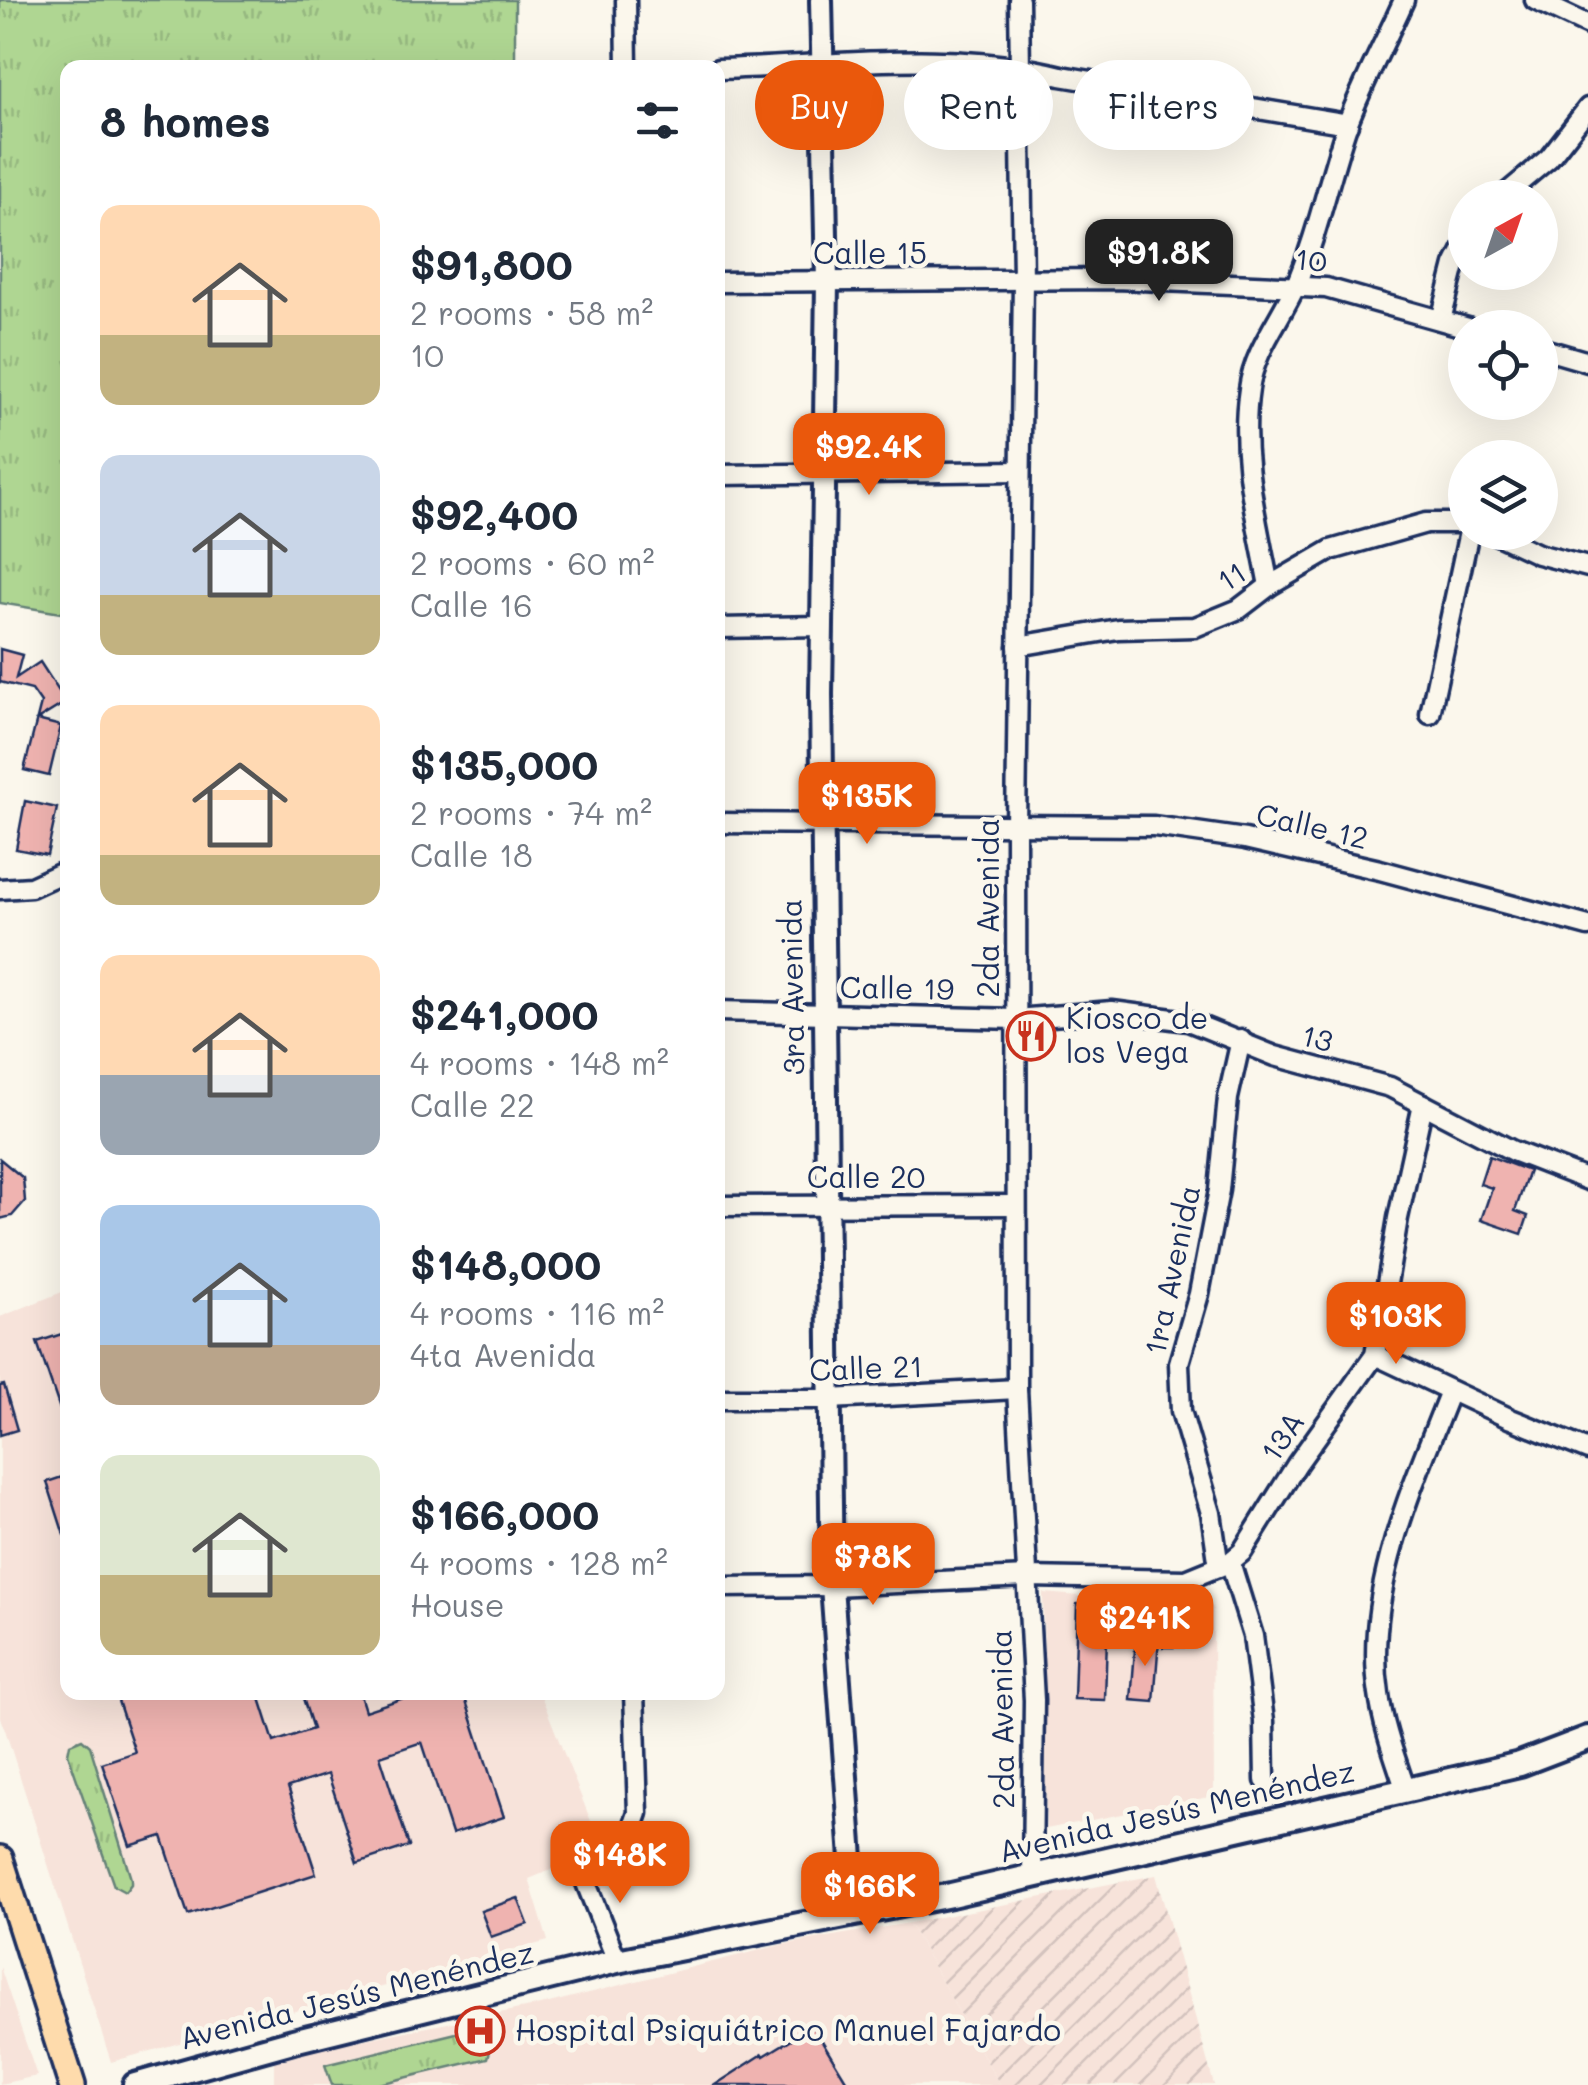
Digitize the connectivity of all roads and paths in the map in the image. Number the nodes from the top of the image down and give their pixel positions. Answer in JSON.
{"nodes":[{"id":1,"x":626,"y":0,"type":"edge"},
{"id":2,"x":821,"y":0,"type":"edge"},
{"id":3,"x":1020,"y":0,"type":"edge"},
{"id":4,"x":1404,"y":0,"type":"edge"},
{"id":5,"x":1535,"y":0,"type":"edge"},
{"id":6,"x":1588,"y":25,"type":"edge"},
{"id":7,"x":627,"y":60,"type":"edge"},
{"id":8,"x":822,"y":60,"type":"edge"},
{"id":9,"x":1020,"y":60,"type":"edge"},
{"id":10,"x":755,"y":68,"type":"edge"},
{"id":11,"x":725,"y":69,"type":"edge"},
{"id":12,"x":1053,"y":74,"type":"edge"},
{"id":13,"x":1588,"y":108,"type":"edge"},
{"id":14,"x":1348,"y":124,"type":"junction"},
{"id":15,"x":824,"y":150,"type":"edge"},
{"id":16,"x":1021,"y":150,"type":"edge"},
{"id":17,"x":1522,"y":180,"type":"edge"},
{"id":18,"x":1023,"y":280,"type":"junction"},
{"id":19,"x":725,"y":282,"type":"edge"},
{"id":20,"x":827,"y":282,"type":"junction"},
{"id":21,"x":1295,"y":286,"type":"junction"},
{"id":22,"x":1449,"y":290,"type":"edge"},
{"id":23,"x":1441,"y":320,"type":"junction"},
{"id":24,"x":1448,"y":322,"type":"edge"},
{"id":25,"x":1558,"y":353,"type":"edge"},
{"id":26,"x":1588,"y":362,"type":"edge"},
{"id":27,"x":1020,"y":471,"type":"junction"},
{"id":28,"x":725,"y":475,"type":"edge"},
{"id":29,"x":822,"y":475,"type":"junction"},
{"id":30,"x":1448,"y":523,"type":"edge"},
{"id":31,"x":1465,"y":550,"type":"edge"},
{"id":32,"x":1530,"y":550,"type":"edge"},
{"id":33,"x":1588,"y":567,"type":"edge"},
{"id":34,"x":1269,"y":586,"type":"junction"},
{"id":35,"x":822,"y":626,"type":"junction"},
{"id":36,"x":725,"y":628,"type":"edge"},
{"id":37,"x":1018,"y":646,"type":"junction"},
{"id":38,"x":1430,"y":714,"type":"dead end"},
{"id":39,"x":822,"y":823,"type":"junction"},
{"id":40,"x":725,"y":824,"type":"edge"},
{"id":41,"x":1016,"y":827,"type":"junction"},
{"id":42,"x":60,"y":874,"type":"edge"},
{"id":43,"x":0,"y":889,"type":"edge"},
{"id":44,"x":1588,"y":926,"type":"edge"},
{"id":45,"x":725,"y":1010,"type":"edge"},
{"id":46,"x":824,"y":1016,"type":"junction"},
{"id":47,"x":1016,"y":1019,"type":"junction"},
{"id":48,"x":1241,"y":1040,"type":"junction"},
{"id":49,"x":1423,"y":1104,"type":"junction"},
{"id":50,"x":1588,"y":1180,"type":"edge"},
{"id":51,"x":725,"y":1206,"type":"edge"},
{"id":52,"x":826,"y":1206,"type":"junction"},
{"id":53,"x":1016,"y":1206,"type":"junction"},
{"id":54,"x":1375,"y":1356,"type":"junction"},
{"id":55,"x":1016,"y":1390,"type":"junction"},
{"id":56,"x":1450,"y":1390,"type":"junction"},
{"id":57,"x":830,"y":1398,"type":"junction"},
{"id":58,"x":725,"y":1399,"type":"edge"},
{"id":59,"x":1588,"y":1450,"type":"edge"},
{"id":60,"x":1224,"y":1565,"type":"junction"},
{"id":61,"x":1027,"y":1577,"type":"junction"},
{"id":62,"x":832,"y":1586,"type":"junction"},
{"id":63,"x":725,"y":1587,"type":"edge"},
{"id":64,"x":634,"y":1700,"type":"edge"},
{"id":65,"x":1588,"y":1738,"type":"edge"},
{"id":66,"x":1265,"y":1780,"type":"dead end"},
{"id":67,"x":1406,"y":1790,"type":"junction"},
{"id":68,"x":0,"y":1859,"type":"edge"},
{"id":69,"x":1032,"y":1877,"type":"junction"},
{"id":70,"x":856,"y":1913,"type":"junction"},
{"id":71,"x":616,"y":1961,"type":"junction"},
{"id":72,"x":72,"y":2085,"type":"edge"},
{"id":73,"x":134,"y":2085,"type":"edge"}],
"edges":[{"from":1,"to":7,"type":"street"},
{"from":2,"to":8,"type":"street","name":"3ra Avenida"},
{"from":3,"to":9,"type":"street","name":"2da Avenida"},
{"from":4,"to":14,"type":"street"},
{"from":5,"to":6,"type":"street"},
{"from":10,"to":11,"type":"street"},
{"from":12,"to":14,"type":"street"},
{"from":13,"to":17,"type":"street"},
{"from":14,"to":21,"type":"street"},
{"from":15,"to":20,"type":"street","name":"3ra Avenida"},
{"from":16,"to":18,"type":"street","name":"2da Avenida"},
{"from":18,"to":20,"type":"street","name":"Calle 15"},
{"from":18,"to":21,"type":"street","name":"10"},
{"from":18,"to":27,"type":"street","name":"2da Avenida"},
{"from":19,"to":20,"type":"street","name":"Calle 15"},
{"from":20,"to":29,"type":"street","name":"3ra Avenida"},
{"from":21,"to":23,"type":"street","name":"10"},
{"from":21,"to":34,"type":"street"},
{"from":22,"to":23,"type":"street"},
{"from":23,"to":24,"type":"street","name":"10"},
{"from":25,"to":26,"type":"street"},
{"from":27,"to":29,"type":"street"},
{"from":27,"to":37,"type":"street","name":"2da Avenida"},
{"from":28,"to":29,"type":"street"},
{"from":29,"to":35,"type":"street","name":"3ra Avenida"},
{"from":30,"to":34,"type":"street","name":"11"},
{"from":31,"to":38,"type":"street"},
{"from":32,"to":33,"type":"street"},
{"from":34,"to":37,"type":"street","name":"11"},
{"from":35,"to":36,"type":"street"},
{"from":35,"to":39,"type":"street","name":"3ra Avenida"},
{"from":37,"to":41,"type":"street","name":"2da Avenida"},
{"from":39,"to":40,"type":"street","name":"Calle 12"},
{"from":39,"to":41,"type":"street","name":"Calle 12"},
{"from":39,"to":46,"type":"street","name":"3ra Avenida"},
{"from":41,"to":44,"type":"street","name":"Calle 12"},
{"from":41,"to":47,"type":"street","name":"2da Avenida"},
{"from":42,"to":43,"type":"street"},
{"from":45,"to":46,"type":"street","name":"Calle 19"},
{"from":46,"to":47,"type":"street","name":"Calle 19"},
{"from":46,"to":52,"type":"street","name":"3ra Avenida"},
{"from":47,"to":48,"type":"street","name":"13"},
{"from":47,"to":53,"type":"street","name":"2da Avenida"},
{"from":48,"to":49,"type":"street","name":"13"},
{"from":48,"to":60,"type":"street","name":"1ra Avenida"},
{"from":49,"to":50,"type":"street","name":"13"},
{"from":49,"to":54,"type":"street","name":"13A"},
{"from":51,"to":52,"type":"street","name":"Calle 20"},
{"from":52,"to":53,"type":"street","name":"Calle 20"},
{"from":52,"to":57,"type":"street","name":"3ra Avenida"},
{"from":53,"to":55,"type":"street","name":"2da Avenida"},
{"from":54,"to":56,"type":"street"},
{"from":54,"to":60,"type":"street","name":"13A"},
{"from":55,"to":57,"type":"street","name":"Calle 21"},
{"from":55,"to":61,"type":"street","name":"2da Avenida"},
{"from":56,"to":59,"type":"street"},
{"from":56,"to":67,"type":"street"},
{"from":57,"to":58,"type":"street","name":"Calle 21"},
{"from":57,"to":62,"type":"street","name":"3ra Avenida"},
{"from":60,"to":61,"type":"street"},
{"from":60,"to":66,"type":"street","name":"1ra Avenida"},
{"from":61,"to":62,"type":"street"},
{"from":61,"to":69,"type":"street","name":"2da Avenida"},
{"from":62,"to":63,"type":"street"},
{"from":62,"to":70,"type":"street","name":"3ra Avenida"},
{"from":64,"to":71,"type":"street"},
{"from":65,"to":67,"type":"main road","name":"Avenida Jesús Menéndez"},
{"from":67,"to":69,"type":"main road","name":"Avenida Jesús Menéndez"},
{"from":68,"to":72,"type":"main road"},
{"from":69,"to":70,"type":"main road","name":"Avenida Jesús Menéndez"},
{"from":70,"to":71,"type":"main road","name":"Avenida Jesús Menéndez"},
{"from":71,"to":73,"type":"main road","name":"Avenida Jesús Menéndez"}]}
